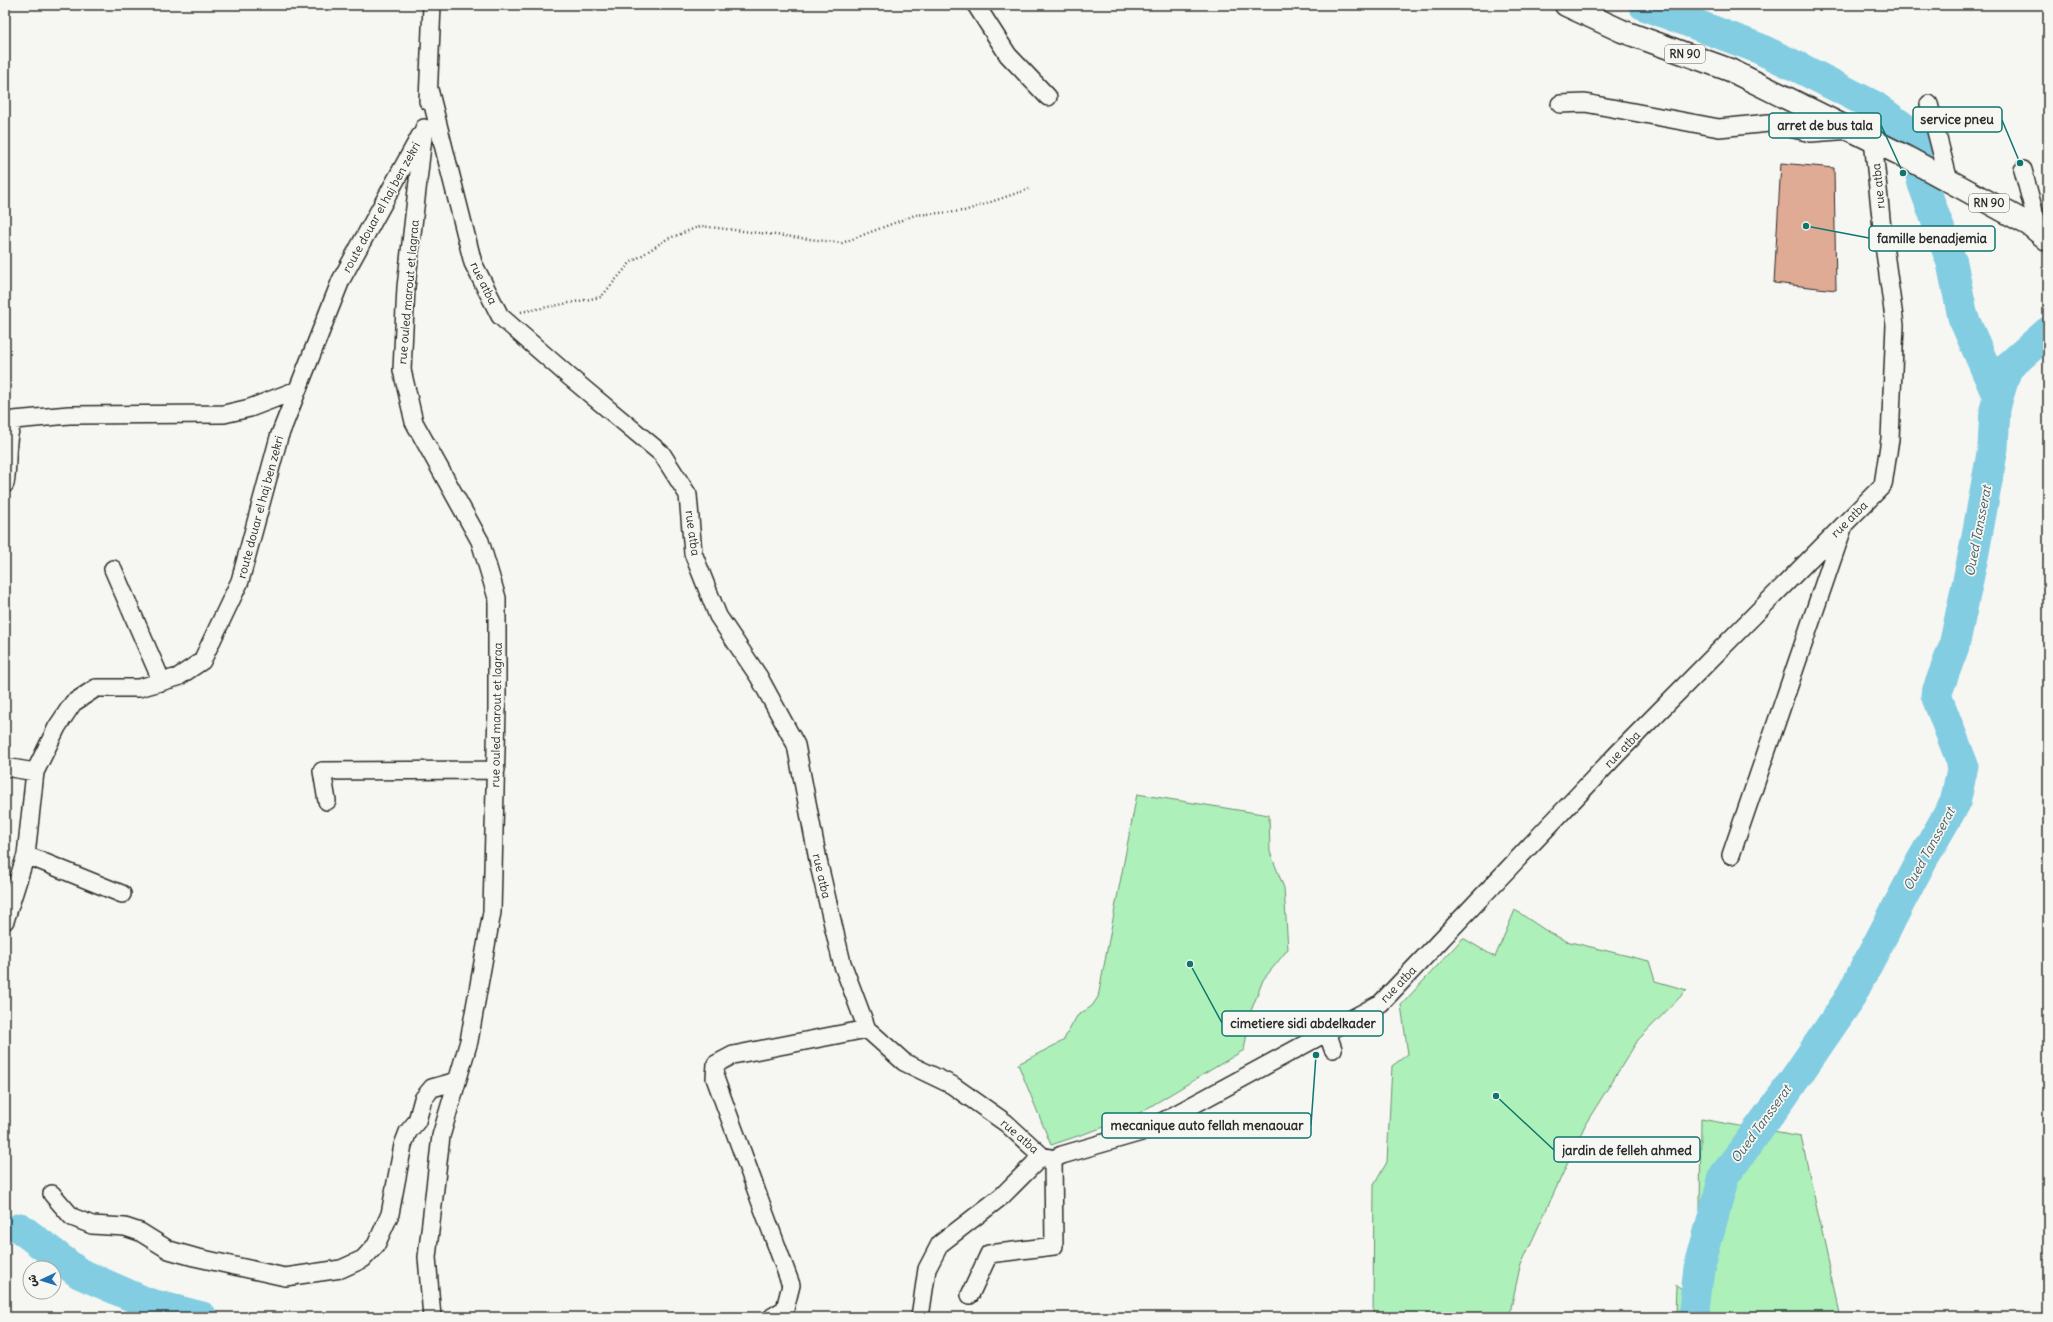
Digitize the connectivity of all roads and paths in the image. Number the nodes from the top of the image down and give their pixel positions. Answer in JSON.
{"nodes":[{"id":1,"x":432,"y":5,"type":"edge"},
{"id":2,"x":976,"y":5,"type":"edge"},
{"id":3,"x":1566,"y":5,"type":"edge"},
{"id":4,"x":429,"y":89,"type":"junction"},
{"id":5,"x":1048,"y":97,"type":"dead end"},
{"id":6,"x":1560,"y":104,"type":"dead end"},
{"id":7,"x":1929,"y":104,"type":"dead end"},
{"id":8,"x":424,"y":128,"type":"junction"},
{"id":9,"x":1852,"y":130,"type":"junction"},
{"id":10,"x":1873,"y":140,"type":"junction"},
{"id":11,"x":2023,"y":170,"type":"dead end"},
{"id":12,"x":1949,"y":181,"type":"junction"},
{"id":13,"x":1029,"y":189,"type":"dead end"},
{"id":14,"x":2044,"y":237,"type":"edge"},
{"id":15,"x":500,"y":316,"type":"junction"},
{"id":16,"x":297,"y":390,"type":"junction"},
{"id":17,"x":6,"y":477,"type":"edge"},
{"id":18,"x":1844,"y":524,"type":"junction"},
{"id":19,"x":113,"y":569,"type":"dead end"},
{"id":20,"x":162,"y":682,"type":"junction"},
{"id":21,"x":5,"y":768,"type":"edge"},
{"id":22,"x":496,"y":770,"type":"junction"},
{"id":23,"x":35,"y":772,"type":"junction"},
{"id":24,"x":327,"y":801,"type":"dead end"},
{"id":25,"x":26,"y":855,"type":"junction"},
{"id":26,"x":1731,"y":855,"type":"dead end"},
{"id":27,"x":122,"y":894,"type":"dead end"},
{"id":28,"x":5,"y":922,"type":"edge"},
{"id":29,"x":867,"y":1029,"type":"junction"},
{"id":30,"x":1327,"y":1032,"type":"junction"},
{"id":31,"x":1333,"y":1048,"type":"dead end"},
{"id":32,"x":457,"y":1081,"type":"junction"},
{"id":33,"x":1048,"y":1158,"type":"junction"},
{"id":34,"x":52,"y":1194,"type":"dead end"},
{"id":35,"x":970,"y":1295,"type":"dead end"},
{"id":36,"x":432,"y":1317,"type":"edge"},
{"id":37,"x":772,"y":1317,"type":"edge"},
{"id":38,"x":920,"y":1317,"type":"edge"}],
"edges":[{"from":1,"to":4,"type":"street","name":"route douar el haj ben zekri"},
{"from":2,"to":5,"type":"street"},
{"from":3,"to":9,"type":"main road","number":"RN 90"},
{"from":4,"to":8,"type":"street","name":"route douar el haj ben zekri"},
{"from":4,"to":15,"type":"street","name":"rue atba"},
{"from":6,"to":9,"type":"street"},
{"from":7,"to":12,"type":"street"},
{"from":8,"to":16,"type":"street","name":"route douar el haj ben zekri"},
{"from":8,"to":22,"type":"street","name":"rue ouled marout et lagraa"},
{"from":9,"to":10,"type":"main road","number":"RN 90"},
{"from":10,"to":12,"type":"main road","number":"RN 90"},
{"from":10,"to":18,"type":"street","name":"rue atba"},
{"from":11,"to":14,"type":"street"},
{"from":12,"to":14,"type":"main road","number":"RN 90"},
{"from":13,"to":15,"type":"path"},
{"from":15,"to":29,"type":"street","name":"rue atba"},
{"from":16,"to":17,"type":"street"},
{"from":16,"to":20,"type":"street","name":"route douar el haj ben zekri"},
{"from":18,"to":26,"type":"street"},
{"from":18,"to":30,"type":"street","name":"rue atba"},
{"from":19,"to":20,"type":"street"},
{"from":20,"to":23,"type":"street","name":"route douar el haj ben zekri"},
{"from":21,"to":23,"type":"street"},
{"from":22,"to":24,"type":"street"},
{"from":22,"to":32,"type":"street","name":"rue ouled marout et lagraa"},
{"from":23,"to":25,"type":"street","name":"route douar el haj ben zekri"},
{"from":25,"to":27,"type":"street"},
{"from":25,"to":28,"type":"street","name":"route douar el haj ben zekri"},
{"from":29,"to":33,"type":"street","name":"rue atba"},
{"from":29,"to":37,"type":"street"},
{"from":30,"to":31,"type":"street"},
{"from":30,"to":33,"type":"street","name":"rue atba"},
{"from":32,"to":34,"type":"street"},
{"from":32,"to":36,"type":"street","name":"rue ouled marout et lagraa"},
{"from":33,"to":35,"type":"street"},
{"from":33,"to":38,"type":"street"}]}
